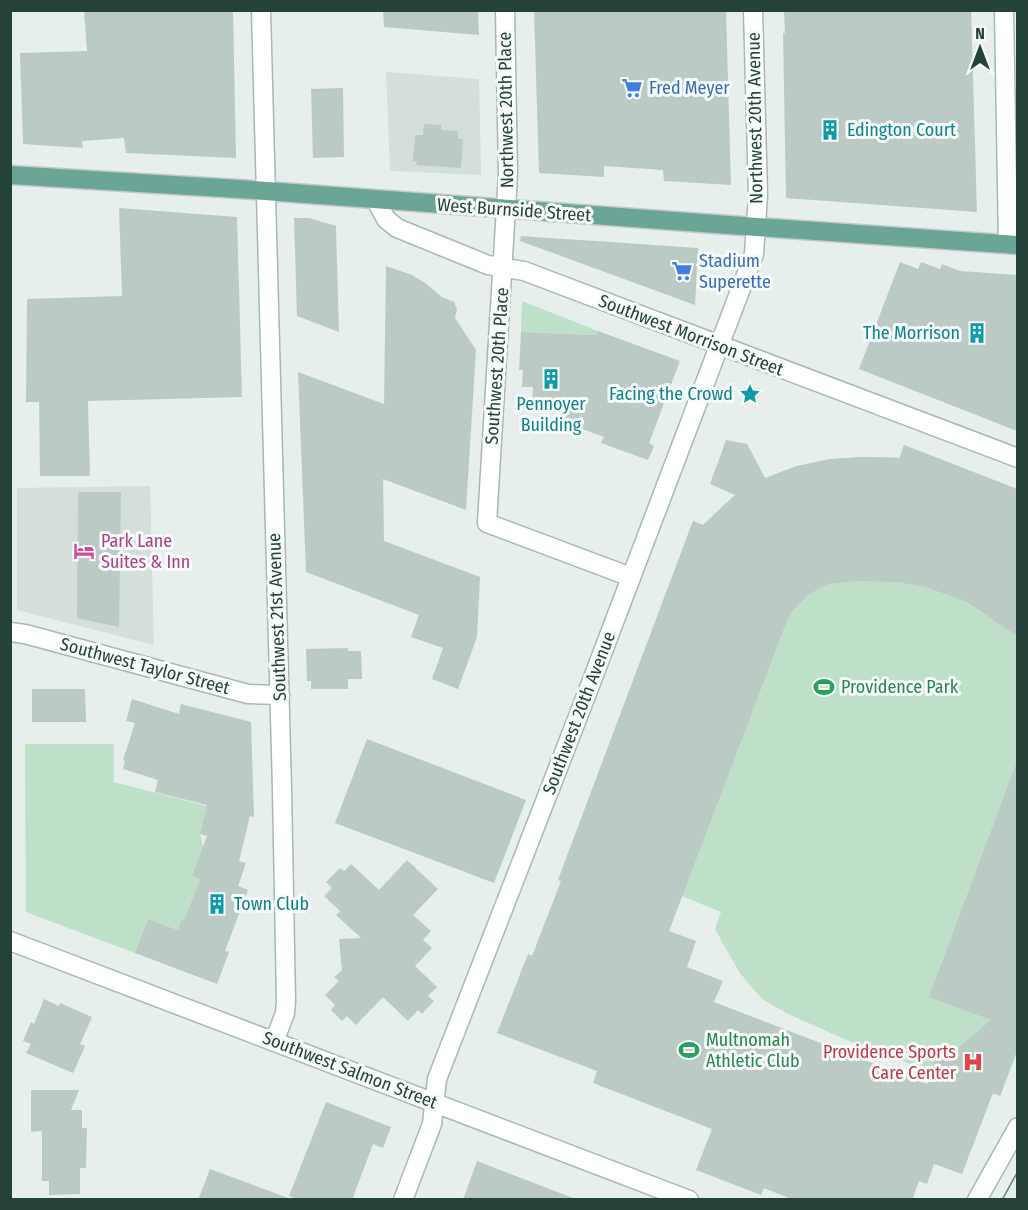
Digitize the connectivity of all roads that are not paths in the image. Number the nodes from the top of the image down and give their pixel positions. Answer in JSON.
{"nodes":[{"id":1,"x":261,"y":10,"type":"edge"},
{"id":2,"x":505,"y":10,"type":"edge"},
{"id":3,"x":753,"y":10,"type":"edge"},
{"id":4,"x":1004,"y":10,"type":"edge"},
{"id":5,"x":10,"y":175,"type":"edge"},
{"id":6,"x":266,"y":191,"type":"junction"},
{"id":7,"x":376,"y":200,"type":"junction"},
{"id":8,"x":506,"y":209,"type":"junction"},
{"id":9,"x":756,"y":226,"type":"junction"},
{"id":10,"x":1013,"y":244,"type":"edge"},
{"id":11,"x":504,"y":268,"type":"junction"},
{"id":12,"x":720,"y":346,"type":"junction"},
{"id":13,"x":1017,"y":458,"type":"edge"},
{"id":14,"x":631,"y":577,"type":"junction"},
{"id":15,"x":10,"y":632,"type":"edge"},
{"id":16,"x":280,"y":695,"type":"junction"},
{"id":17,"x":10,"y":941,"type":"edge"},
{"id":18,"x":274,"y":1042,"type":"junction"},
{"id":19,"x":434,"y":1102,"type":"junction"},
{"id":20,"x":1017,"y":1127,"type":"edge"},
{"id":21,"x":403,"y":1200,"type":"edge"},
{"id":22,"x":689,"y":1200,"type":"edge"},
{"id":23,"x":977,"y":1200,"type":"edge"}],
"edges":[{"from":1,"to":6,"type":"street","name":"Southwest 21st Avenue"},
{"from":2,"to":8,"type":"street","name":"Northwest 20th Place"},
{"from":3,"to":9,"type":"street","name":"Northwest 20th Avenue"},
{"from":4,"to":10,"type":"street"},
{"from":5,"to":6,"type":"main road","name":"West Burnside Street"},
{"from":6,"to":7,"type":"main road","name":"West Burnside Street"},
{"from":6,"to":16,"type":"street","name":"Southwest 21st Avenue"},
{"from":7,"to":8,"type":"main road","name":"West Burnside Street"},
{"from":7,"to":11,"type":"street","name":"Southwest Morrison Street"},
{"from":8,"to":9,"type":"main road","name":"West Burnside Street"},
{"from":8,"to":11,"type":"street","name":"Southwest 20th Place"},
{"from":9,"to":10,"type":"main road","name":"West Burnside Street"},
{"from":9,"to":12,"type":"street","name":"Southwest 20th Avenue"},
{"from":11,"to":12,"type":"street","name":"Southwest Morrison Street"},
{"from":11,"to":14,"type":"street","name":"Southwest 20th Place"},
{"from":12,"to":13,"type":"street","name":"Southwest Morrison Street"},
{"from":12,"to":14,"type":"street","name":"Southwest 20th Avenue"},
{"from":14,"to":19,"type":"street","name":"Southwest 20th Avenue"},
{"from":15,"to":16,"type":"street","name":"Southwest Taylor Street"},
{"from":16,"to":18,"type":"street","name":"Southwest 21st Avenue"},
{"from":17,"to":18,"type":"street","name":"Southwest Salmon Street"},
{"from":18,"to":19,"type":"street","name":"Southwest Salmon Street"},
{"from":19,"to":21,"type":"street","name":"Southwest 20th Avenue"},
{"from":19,"to":22,"type":"street","name":"Southwest Salmon Street"},
{"from":20,"to":23,"type":"street"}]}
